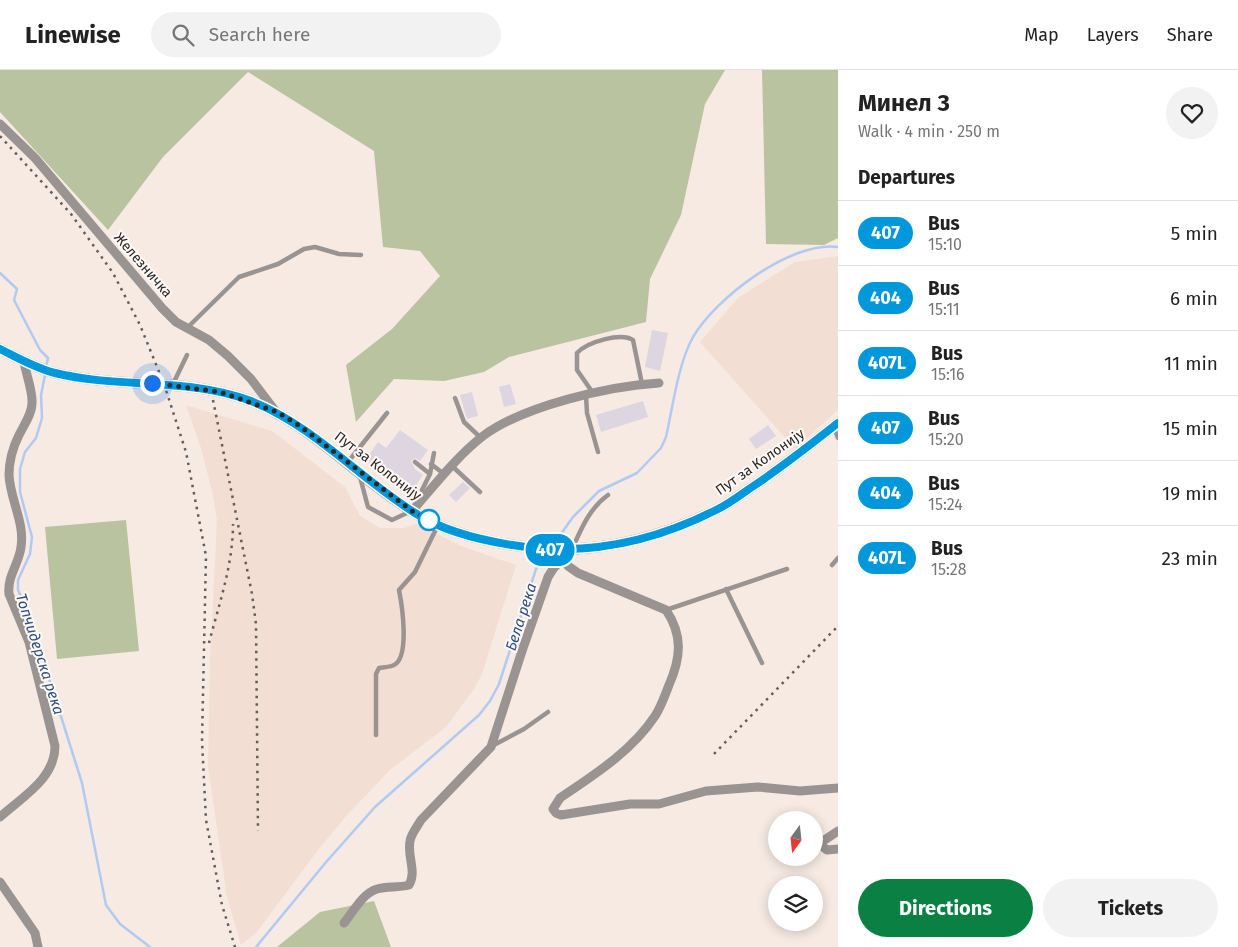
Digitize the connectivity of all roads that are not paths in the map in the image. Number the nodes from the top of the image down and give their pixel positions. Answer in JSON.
{"nodes":[{"id":1,"x":0,"y":124,"type":"edge"},
{"id":2,"x":361,"y":256,"type":"dead end"},
{"id":3,"x":187,"y":328,"type":"junction"},
{"id":4,"x":0,"y":349,"type":"edge"},
{"id":5,"x":186,"y":355,"type":"dead end"},
{"id":6,"x":24,"y":362,"type":"junction"},
{"id":7,"x":660,"y":383,"type":"dead end"},
{"id":8,"x":173,"y":384,"type":"junction"},
{"id":9,"x":642,"y":384,"type":"junction"},
{"id":10,"x":590,"y":395,"type":"junction"},
{"id":11,"x":455,"y":398,"type":"dead end"},
{"id":12,"x":277,"y":412,"type":"junction"},
{"id":13,"x":388,"y":413,"type":"dead end"},
{"id":14,"x":836,"y":429,"type":"edge"},
{"id":15,"x":481,"y":438,"type":"junction"},
{"id":16,"x":598,"y":452,"type":"dead end"},
{"id":17,"x":434,"y":453,"type":"dead end"},
{"id":18,"x":348,"y":462,"type":"junction"},
{"id":19,"x":415,"y":462,"type":"dead end"},
{"id":20,"x":430,"y":464,"type":"junction"},
{"id":21,"x":452,"y":466,"type":"junction"},
{"id":22,"x":358,"y":471,"type":"junction"},
{"id":23,"x":430,"y":474,"type":"junction"},
{"id":24,"x":444,"y":474,"type":"junction"},
{"id":25,"x":422,"y":490,"type":"dead end"},
{"id":26,"x":480,"y":492,"type":"dead end"},
{"id":27,"x":608,"y":495,"type":"dead end"},
{"id":28,"x":412,"y":511,"type":"junction"},
{"id":29,"x":439,"y":524,"type":"junction"},
{"id":30,"x":564,"y":553,"type":"junction"},
{"id":31,"x":838,"y":558,"type":"edge"},
{"id":32,"x":832,"y":565,"type":"dead end"},
{"id":33,"x":787,"y":569,"type":"dead end"},
{"id":34,"x":726,"y":589,"type":"junction"},
{"id":35,"x":666,"y":610,"type":"junction"},
{"id":36,"x":762,"y":663,"type":"dead end"},
{"id":37,"x":548,"y":712,"type":"dead end"},
{"id":38,"x":376,"y":735,"type":"dead end"},
{"id":39,"x":491,"y":747,"type":"junction"},
{"id":40,"x":838,"y":788,"type":"edge"},
{"id":41,"x":0,"y":817,"type":"edge"},
{"id":42,"x":838,"y":831,"type":"edge"},
{"id":43,"x":838,"y":849,"type":"edge"},
{"id":44,"x":0,"y":882,"type":"edge"},
{"id":45,"x":344,"y":923,"type":"dead end"},
{"id":46,"x":38,"y":947,"type":"edge"}],
"edges":[{"from":1,"to":3,"type":"street","name":"Железничка"},
{"from":2,"to":3,"type":"lane"},
{"from":3,"to":12,"type":"street","name":"Железничка"},
{"from":4,"to":6,"type":"street","name":"Пут за Колонију"},
{"from":5,"to":8,"type":"lane"},
{"from":6,"to":8,"type":"street","name":"Пут за Колонију"},
{"from":6,"to":41,"type":"street"},
{"from":7,"to":9,"type":"street"},
{"from":8,"to":12,"type":"street","name":"Пут за Колонију"},
{"from":9,"to":10,"type":"street"},
{"from":9,"to":10,"type":"lane"},
{"from":10,"to":15,"type":"street"},
{"from":10,"to":16,"type":"lane"},
{"from":11,"to":15,"type":"lane"},
{"from":12,"to":18,"type":"street","name":"Пут за Колонију"},
{"from":13,"to":18,"type":"lane"},
{"from":14,"to":30,"type":"street","name":"Пут за Колонију"},
{"from":15,"to":21,"type":"street"},
{"from":17,"to":20,"type":"lane"},
{"from":18,"to":22,"type":"street","name":"Пут за Колонију"},
{"from":19,"to":23,"type":"lane"},
{"from":20,"to":23,"type":"lane"},
{"from":20,"to":24,"type":"lane"},
{"from":21,"to":24,"type":"street"},
{"from":21,"to":26,"type":"lane"},
{"from":22,"to":28,"type":"street","name":"Пут за Колонију"},
{"from":22,"to":28,"type":"lane"},
{"from":23,"to":25,"type":"lane"},
{"from":24,"to":28,"type":"street"},
{"from":27,"to":30,"type":"lane"},
{"from":28,"to":29,"type":"street","name":"Пут за Колонију"},
{"from":29,"to":30,"type":"street","name":"Пут за Колонију"},
{"from":29,"to":38,"type":"lane"},
{"from":30,"to":35,"type":"street"},
{"from":30,"to":39,"type":"street"},
{"from":31,"to":32,"type":"lane"},
{"from":33,"to":34,"type":"lane"},
{"from":34,"to":35,"type":"lane"},
{"from":34,"to":36,"type":"lane"},
{"from":35,"to":40,"type":"street"},
{"from":37,"to":39,"type":"lane"},
{"from":39,"to":45,"type":"street"},
{"from":42,"to":43,"type":"street"},
{"from":44,"to":46,"type":"street"}]}
